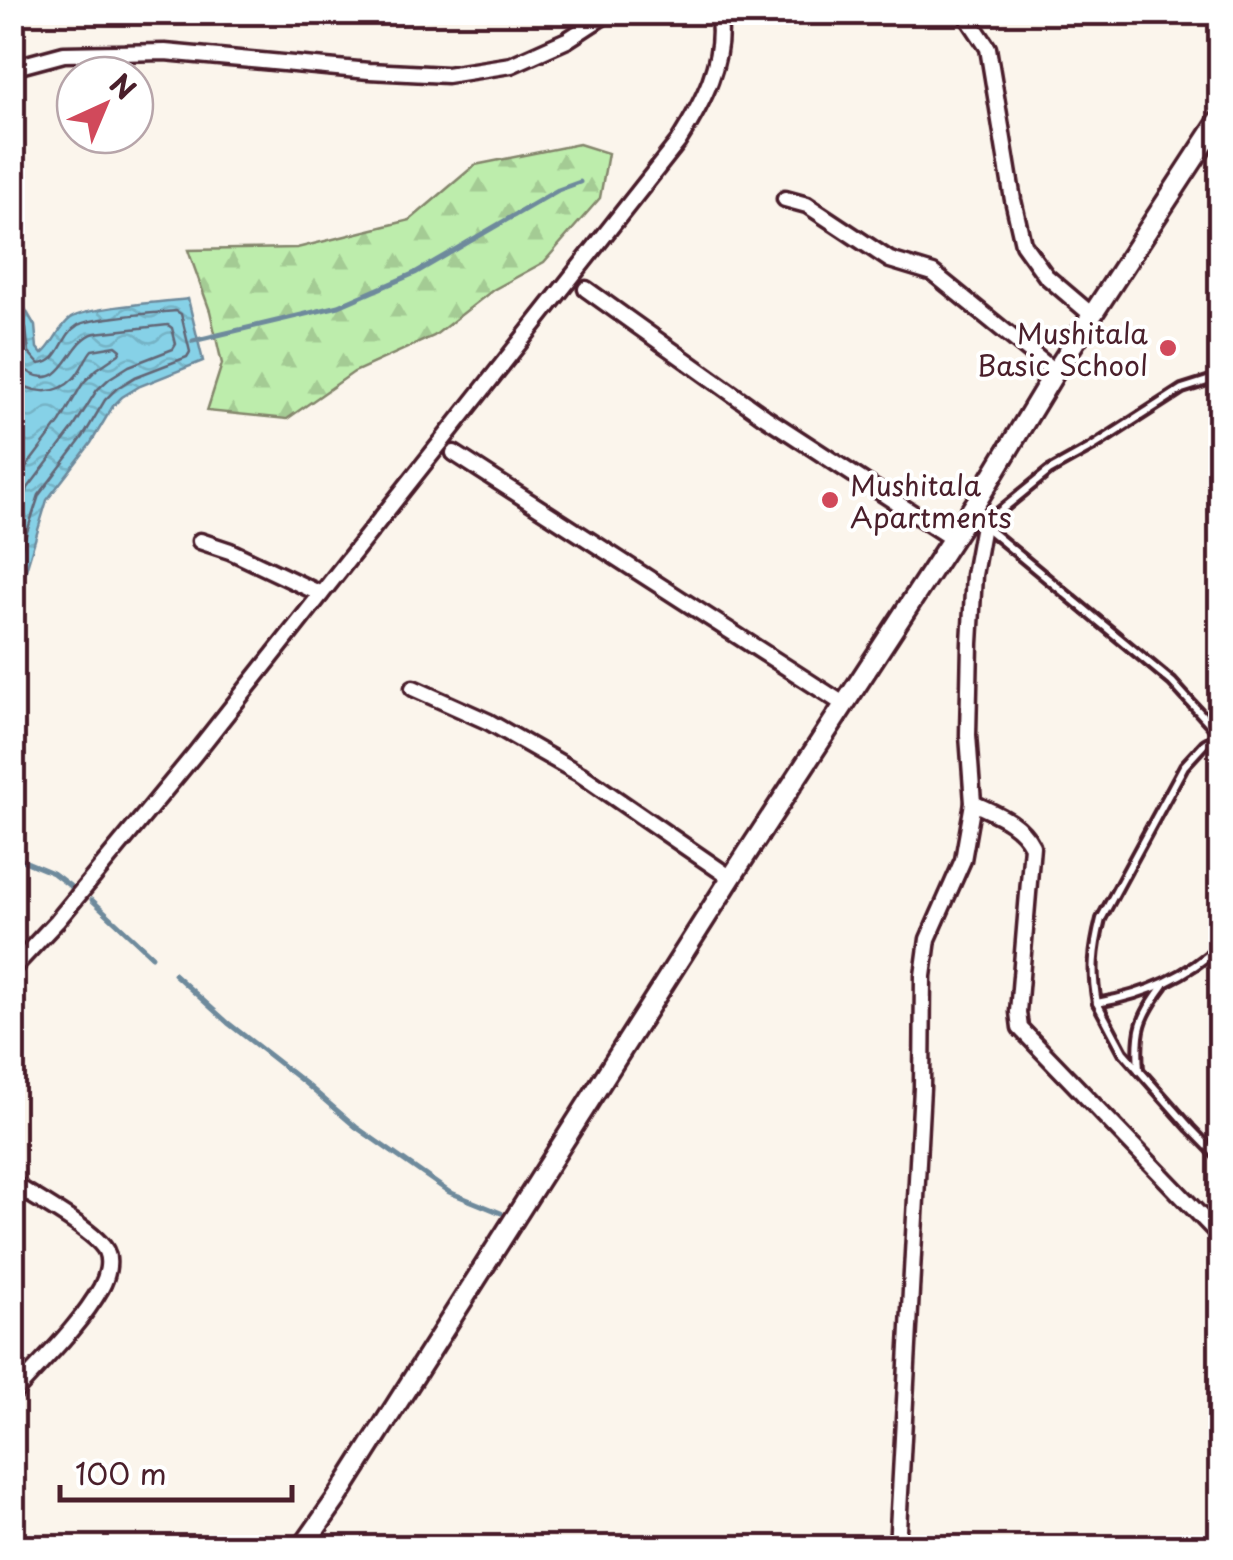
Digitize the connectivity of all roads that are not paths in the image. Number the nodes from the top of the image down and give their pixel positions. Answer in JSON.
{"nodes":[{"id":1,"x":610,"y":12,"type":"edge"},
{"id":2,"x":718,"y":12,"type":"edge"},
{"id":3,"x":964,"y":12,"type":"edge"},
{"id":4,"x":12,"y":68,"type":"edge"},
{"id":5,"x":1220,"y":119,"type":"edge"},
{"id":6,"x":784,"y":199,"type":"dead end"},
{"id":7,"x":586,"y":289,"type":"dead end"},
{"id":8,"x":1092,"y":316,"type":"junction"},
{"id":9,"x":1055,"y":372,"type":"junction"},
{"id":10,"x":1220,"y":377,"type":"edge"},
{"id":11,"x":454,"y":454,"type":"dead end"},
{"id":12,"x":976,"y":518,"type":"junction"},
{"id":13,"x":951,"y":538,"type":"junction"},
{"id":14,"x":200,"y":541,"type":"dead end"},
{"id":15,"x":322,"y":594,"type":"junction"},
{"id":16,"x":412,"y":688,"type":"dead end"},
{"id":17,"x":845,"y":706,"type":"junction"},
{"id":18,"x":1220,"y":736,"type":"edge"},
{"id":19,"x":974,"y":803,"type":"junction"},
{"id":20,"x":731,"y":878,"type":"junction"},
{"id":21,"x":1220,"y":945,"type":"edge"},
{"id":22,"x":12,"y":969,"type":"edge"},
{"id":23,"x":1164,"y":984,"type":"junction"},
{"id":24,"x":1097,"y":1003,"type":"junction"},
{"id":25,"x":1139,"y":1070,"type":"junction"},
{"id":26,"x":1220,"y":1159,"type":"edge"},
{"id":27,"x":12,"y":1183,"type":"edge"},
{"id":28,"x":1220,"y":1236,"type":"edge"},
{"id":29,"x":12,"y":1394,"type":"edge"},
{"id":30,"x":302,"y":1548,"type":"edge"},
{"id":31,"x":897,"y":1548,"type":"edge"}],
"edges":[{"from":1,"to":4,"type":"street"},
{"from":2,"to":15,"type":"street"},
{"from":3,"to":8,"type":"street"},
{"from":5,"to":8,"type":"main road"},
{"from":6,"to":9,"type":"street"},
{"from":7,"to":13,"type":"street"},
{"from":8,"to":9,"type":"main road"},
{"from":9,"to":12,"type":"main road"},
{"from":10,"to":12,"type":"lane"},
{"from":11,"to":17,"type":"street"},
{"from":12,"to":13,"type":"main road"},
{"from":12,"to":18,"type":"lane"},
{"from":12,"to":19,"type":"street"},
{"from":13,"to":17,"type":"main road"},
{"from":14,"to":15,"type":"street"},
{"from":15,"to":22,"type":"street"},
{"from":16,"to":20,"type":"street"},
{"from":17,"to":20,"type":"main road"},
{"from":18,"to":24,"type":"lane"},
{"from":19,"to":28,"type":"street"},
{"from":19,"to":31,"type":"street"},
{"from":20,"to":30,"type":"main road"},
{"from":21,"to":23,"type":"lane"},
{"from":23,"to":24,"type":"lane"},
{"from":23,"to":25,"type":"lane"},
{"from":24,"to":25,"type":"lane"},
{"from":25,"to":26,"type":"lane"},
{"from":27,"to":29,"type":"street"}]}
